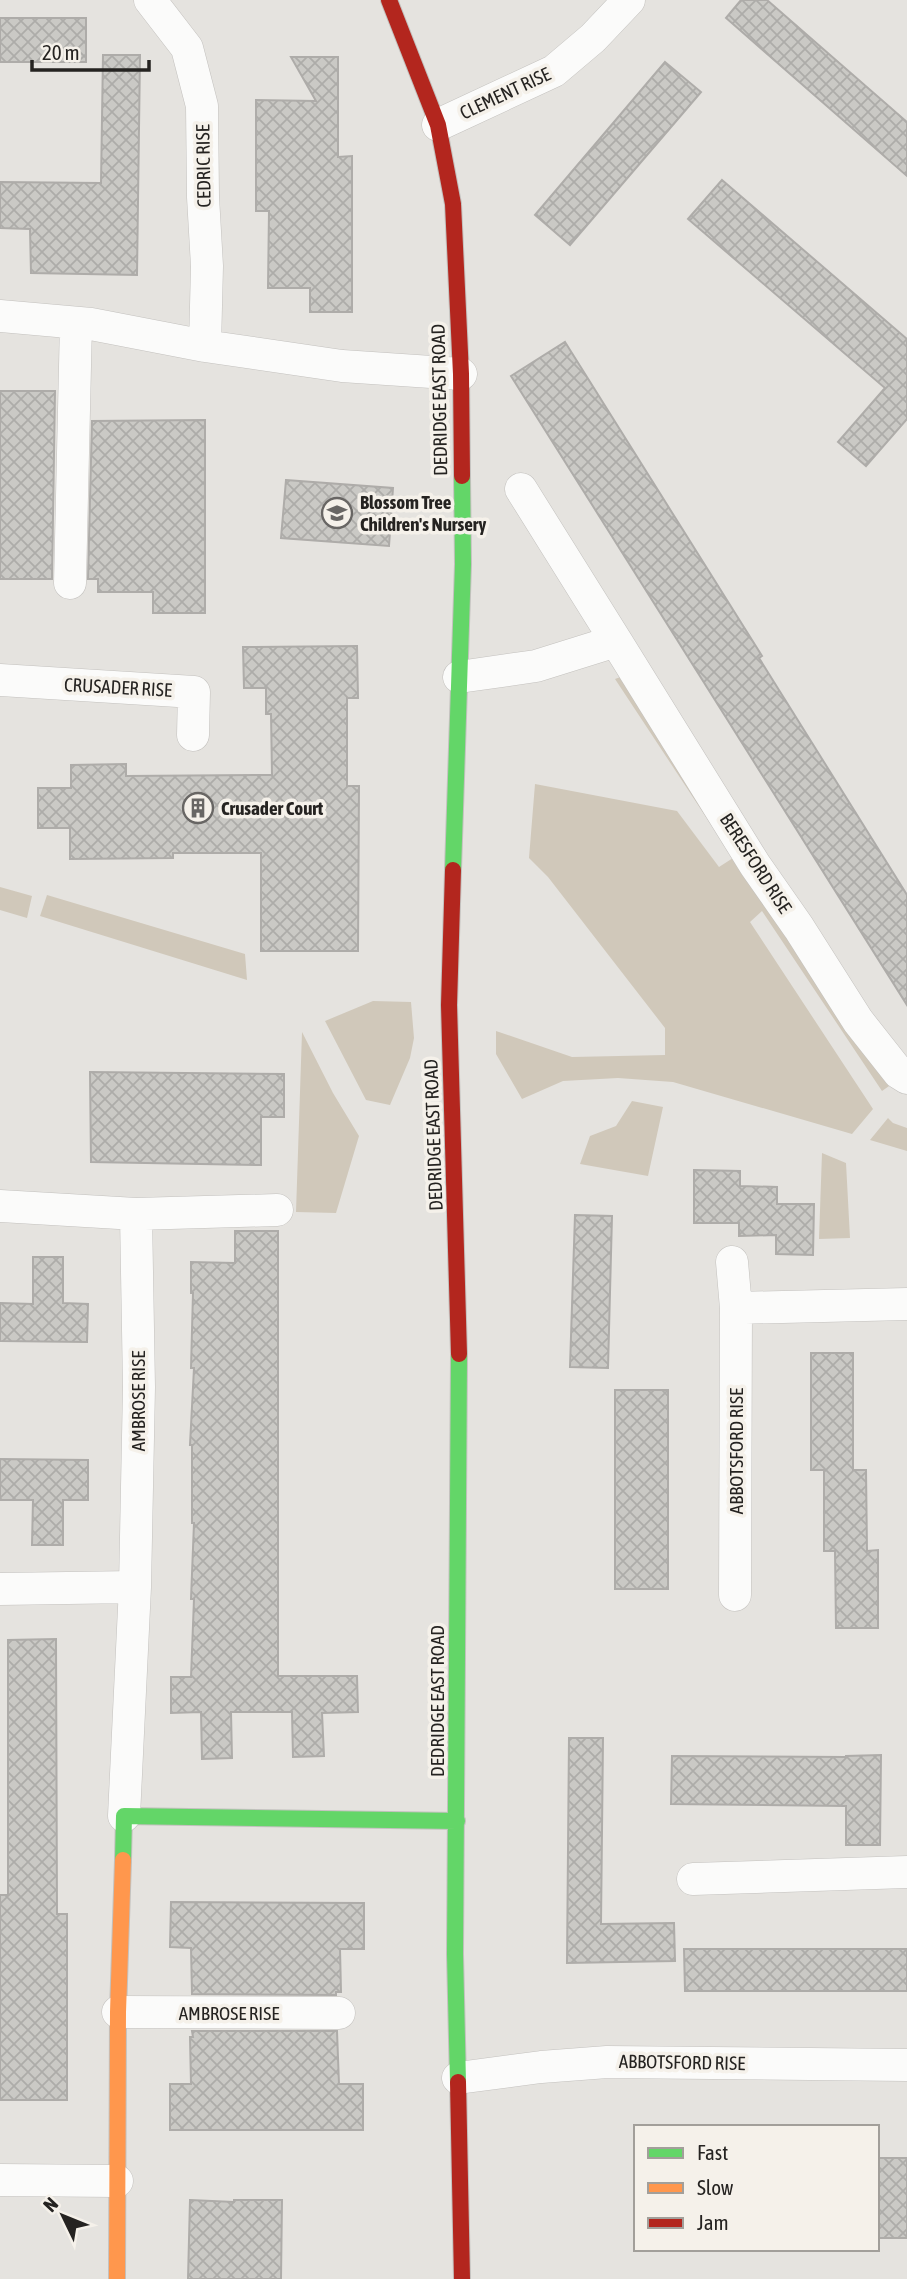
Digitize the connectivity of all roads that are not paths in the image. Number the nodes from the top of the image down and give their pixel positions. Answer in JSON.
{"nodes":[{"id":1,"x":150,"y":0,"type":"edge"},
{"id":2,"x":389,"y":0,"type":"edge"},
{"id":3,"x":629,"y":0,"type":"edge"},
{"id":4,"x":438,"y":125,"type":"junction"},
{"id":5,"x":0,"y":316,"type":"edge"},
{"id":6,"x":76,"y":323,"type":"junction"},
{"id":7,"x":205,"y":346,"type":"junction"},
{"id":8,"x":461,"y":374,"type":"junction"},
{"id":9,"x":522,"y":489,"type":"dead end"},
{"id":10,"x":70,"y":583,"type":"dead end"},
{"id":11,"x":616,"y":641,"type":"junction"},
{"id":12,"x":458,"y":677,"type":"junction"},
{"id":13,"x":0,"y":680,"type":"edge"},
{"id":14,"x":193,"y":735,"type":"dead end"},
{"id":15,"x":907,"y":1078,"type":"edge"},
{"id":16,"x":0,"y":1206,"type":"edge"},
{"id":17,"x":277,"y":1210,"type":"dead end"},
{"id":18,"x":136,"y":1214,"type":"junction"},
{"id":19,"x":732,"y":1262,"type":"dead end"},
{"id":20,"x":907,"y":1304,"type":"edge"},
{"id":21,"x":736,"y":1308,"type":"junction"},
{"id":22,"x":135,"y":1587,"type":"junction"},
{"id":23,"x":0,"y":1589,"type":"edge"},
{"id":24,"x":735,"y":1595,"type":"dead end"},
{"id":25,"x":124,"y":1816,"type":"junction"},
{"id":26,"x":457,"y":1821,"type":"junction"},
{"id":27,"x":907,"y":1872,"type":"edge"},
{"id":28,"x":694,"y":1879,"type":"dead end"},
{"id":29,"x":118,"y":2012,"type":"junction"},
{"id":30,"x":339,"y":2013,"type":"dead end"},
{"id":31,"x":907,"y":2065,"type":"edge"},
{"id":32,"x":458,"y":2078,"type":"junction"},
{"id":33,"x":0,"y":2180,"type":"edge"},
{"id":34,"x":117,"y":2181,"type":"junction"},
{"id":35,"x":117,"y":2279,"type":"edge"},
{"id":36,"x":462,"y":2279,"type":"edge"}],
"edges":[{"from":1,"to":7,"type":"street","name":"CEDRIC RISE"},
{"from":2,"to":4,"type":"street","name":"DEDRIDGE EAST ROAD"},
{"from":3,"to":4,"type":"street","name":"CLEMENT RISE"},
{"from":4,"to":8,"type":"street","name":"DEDRIDGE EAST ROAD"},
{"from":5,"to":6,"type":"street"},
{"from":6,"to":7,"type":"street"},
{"from":6,"to":10,"type":"street"},
{"from":7,"to":8,"type":"street"},
{"from":8,"to":12,"type":"street","name":"DEDRIDGE EAST ROAD"},
{"from":9,"to":11,"type":"street","name":"BERESFORD RISE"},
{"from":11,"to":12,"type":"street"},
{"from":11,"to":15,"type":"street","name":"BERESFORD RISE"},
{"from":12,"to":26,"type":"street","name":"DEDRIDGE EAST ROAD"},
{"from":13,"to":14,"type":"street","name":"CRUSADER RISE"},
{"from":16,"to":18,"type":"street"},
{"from":17,"to":18,"type":"street"},
{"from":18,"to":22,"type":"street","name":"AMBROSE RISE"},
{"from":19,"to":21,"type":"street","name":"ABBOTSFORD RISE"},
{"from":20,"to":21,"type":"street"},
{"from":21,"to":24,"type":"street","name":"ABBOTSFORD RISE"},
{"from":22,"to":23,"type":"street"},
{"from":22,"to":25,"type":"street","name":"AMBROSE RISE"},
{"from":25,"to":26,"type":"street"},
{"from":25,"to":29,"type":"street","name":"AMBROSE RISE"},
{"from":26,"to":32,"type":"street","name":"DEDRIDGE EAST ROAD"},
{"from":27,"to":28,"type":"street"},
{"from":29,"to":30,"type":"street","name":"AMBROSE RISE"},
{"from":29,"to":34,"type":"street","name":"AMBROSE RISE"},
{"from":31,"to":32,"type":"street","name":"ABBOTSFORD RISE"},
{"from":32,"to":36,"type":"street","name":"DEDRIDGE EAST ROAD"},
{"from":33,"to":34,"type":"street"},
{"from":34,"to":35,"type":"street","name":"AMBROSE RISE"}]}
